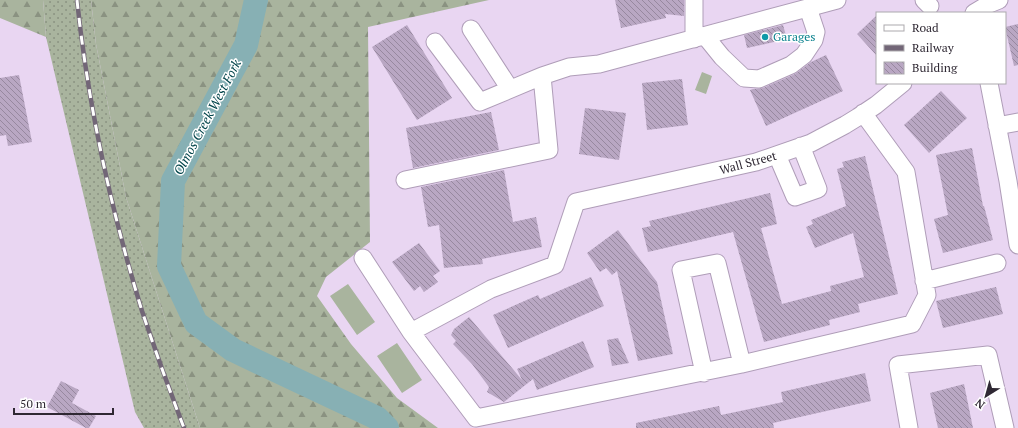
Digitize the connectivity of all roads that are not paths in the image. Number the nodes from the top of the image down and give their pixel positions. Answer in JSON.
{"nodes":[{"id":1,"x":694,"y":0,"type":"edge"},
{"id":2,"x":837,"y":0,"type":"edge"},
{"id":3,"x":999,"y":0,"type":"edge"},
{"id":4,"x":808,"y":8,"type":"junction"},
{"id":5,"x":976,"y":12,"type":"edge"},
{"id":6,"x":472,"y":29,"type":"dead end"},
{"id":7,"x":699,"y":37,"type":"junction"},
{"id":8,"x":436,"y":42,"type":"dead end"},
{"id":9,"x":542,"y":76,"type":"junction"},
{"id":10,"x":902,"y":84,"type":"edge"},
{"id":11,"x":989,"y":84,"type":"edge"},
{"id":12,"x":510,"y":89,"type":"junction"},
{"id":13,"x":863,"y":113,"type":"junction"},
{"id":14,"x":1018,"y":122,"type":"edge"},
{"id":15,"x":997,"y":126,"type":"junction"},
{"id":16,"x":801,"y":146,"type":"junction"},
{"id":17,"x":777,"y":155,"type":"junction"},
{"id":18,"x":405,"y":180,"type":"dead end"},
{"id":19,"x":1018,"y":245,"type":"edge"},
{"id":20,"x":363,"y":258,"type":"dead end"},
{"id":21,"x":997,"y":263,"type":"dead end"},
{"id":22,"x":924,"y":281,"type":"junction"},
{"id":23,"x":411,"y":332,"type":"junction"},
{"id":24,"x":742,"y":364,"type":"junction"},
{"id":25,"x":704,"y":373,"type":"junction"},
{"id":26,"x":909,"y":428,"type":"edge"},
{"id":27,"x":1005,"y":428,"type":"edge"}],
"edges":[{"from":1,"to":7,"type":"street"},
{"from":2,"to":4,"type":"street"},
{"from":3,"to":5,"type":"street"},
{"from":4,"to":7,"type":"street"},
{"from":4,"to":7,"type":"street"},
{"from":6,"to":12,"type":"street"},
{"from":7,"to":9,"type":"street"},
{"from":8,"to":12,"type":"street"},
{"from":9,"to":12,"type":"street"},
{"from":9,"to":18,"type":"street"},
{"from":10,"to":13,"type":"street","name":"Wall Street"},
{"from":11,"to":15,"type":"street"},
{"from":13,"to":16,"type":"street","name":"Wall Street"},
{"from":13,"to":22,"type":"street"},
{"from":14,"to":15,"type":"street"},
{"from":15,"to":19,"type":"street"},
{"from":16,"to":17,"type":"street","name":"Wall Street"},
{"from":16,"to":17,"type":"street"},
{"from":17,"to":23,"type":"street","name":"Wall Street"},
{"from":20,"to":23,"type":"street"},
{"from":21,"to":22,"type":"street"},
{"from":22,"to":24,"type":"street"},
{"from":23,"to":25,"type":"street"},
{"from":24,"to":25,"type":"street"},
{"from":24,"to":25,"type":"street"},
{"from":26,"to":27,"type":"street"}]}
